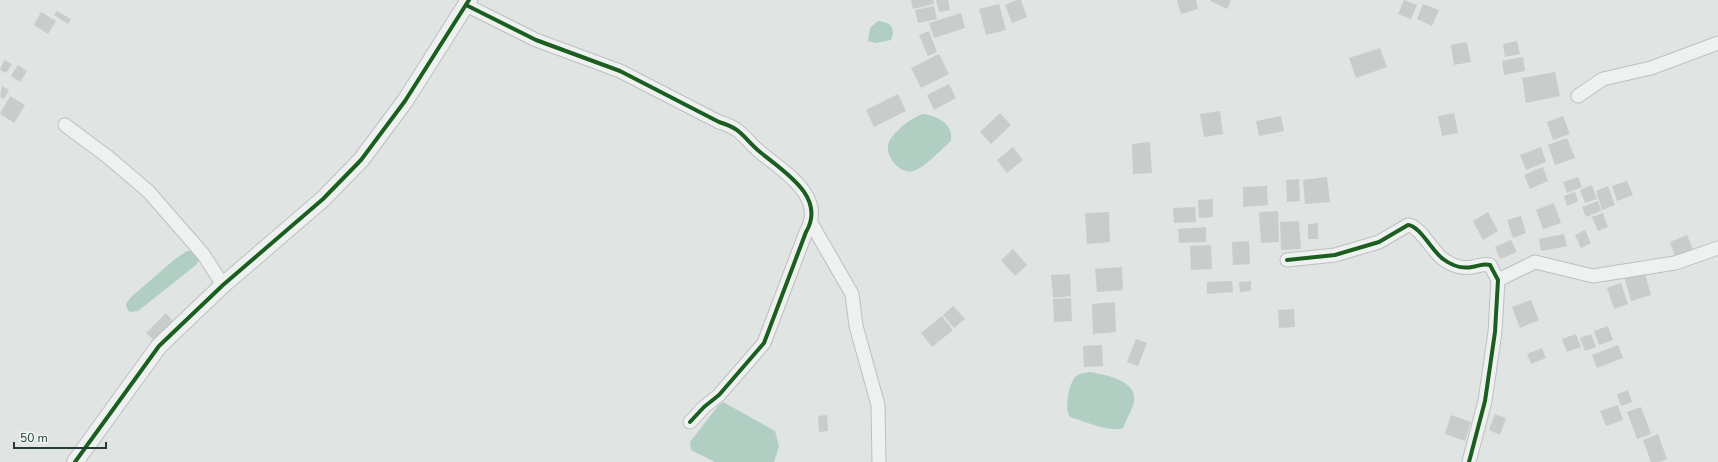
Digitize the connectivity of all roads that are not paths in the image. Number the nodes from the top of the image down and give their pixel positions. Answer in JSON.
{"nodes":[{"id":1,"x":468,"y":3,"type":"edge"},
{"id":2,"x":1718,"y":43,"type":"edge"},
{"id":3,"x":1578,"y":96,"type":"dead end"},
{"id":4,"x":66,"y":125,"type":"dead end"},
{"id":5,"x":811,"y":223,"type":"junction"},
{"id":6,"x":1718,"y":248,"type":"edge"},
{"id":7,"x":1287,"y":260,"type":"dead end"},
{"id":8,"x":1498,"y":280,"type":"junction"},
{"id":9,"x":223,"y":285,"type":"junction"},
{"id":10,"x":690,"y":422,"type":"dead end"},
{"id":11,"x":75,"y":462,"type":"edge"},
{"id":12,"x":879,"y":462,"type":"edge"},
{"id":13,"x":1469,"y":462,"type":"edge"}],
"edges":[{"from":1,"to":5,"type":"street"},
{"from":1,"to":9,"type":"street"},
{"from":2,"to":3,"type":"street"},
{"from":4,"to":9,"type":"street"},
{"from":5,"to":10,"type":"street"},
{"from":5,"to":12,"type":"street"},
{"from":6,"to":8,"type":"street"},
{"from":7,"to":8,"type":"street"},
{"from":8,"to":13,"type":"street"},
{"from":9,"to":11,"type":"street"}]}
